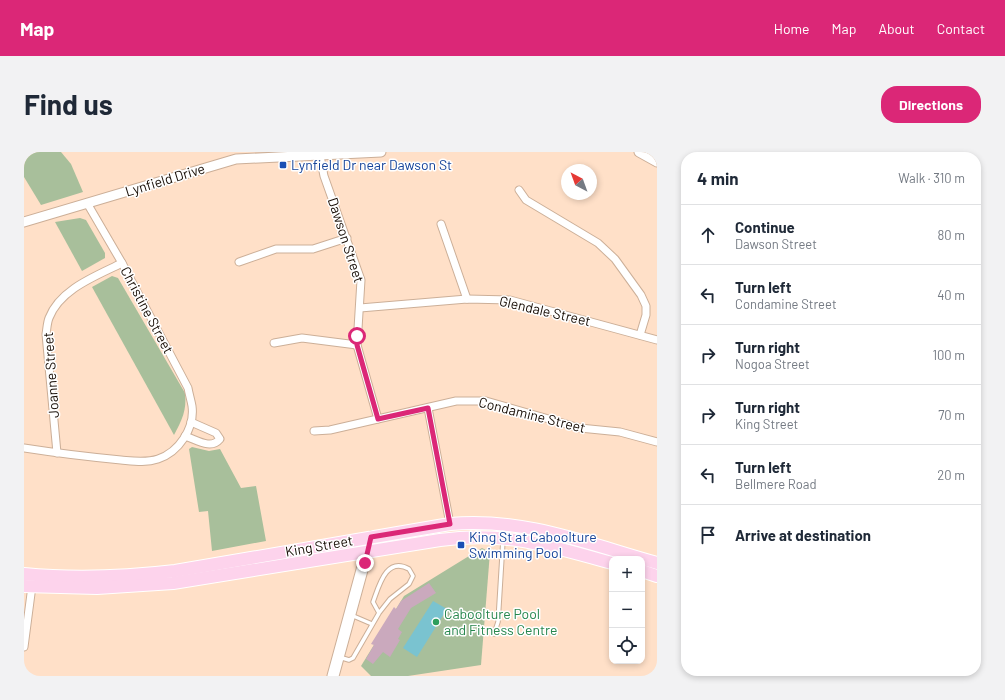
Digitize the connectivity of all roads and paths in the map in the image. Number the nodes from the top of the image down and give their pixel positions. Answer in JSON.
{"nodes":[{"id":1,"x":381,"y":152,"type":"edge"},
{"id":2,"x":639,"y":152,"type":"edge"},
{"id":3,"x":320,"y":156,"type":"junction"},
{"id":4,"x":657,"y":162,"type":"edge"},
{"id":5,"x":519,"y":190,"type":"dead end"},
{"id":6,"x":87,"y":203,"type":"junction"},
{"id":7,"x":24,"y":222,"type":"edge"},
{"id":8,"x":441,"y":224,"type":"dead end"},
{"id":9,"x":347,"y":238,"type":"junction"},
{"id":10,"x":239,"y":262,"type":"dead end"},
{"id":11,"x":122,"y":263,"type":"junction"},
{"id":12,"x":467,"y":299,"type":"junction"},
{"id":13,"x":360,"y":308,"type":"junction"},
{"id":14,"x":640,"y":335,"type":"junction"},
{"id":15,"x":657,"y":340,"type":"edge"},
{"id":16,"x":274,"y":343,"type":"dead end"},
{"id":17,"x":357,"y":345,"type":"junction"},
{"id":18,"x":428,"y":408,"type":"junction"},
{"id":19,"x":378,"y":419,"type":"junction"},
{"id":20,"x":191,"y":422,"type":"junction"},
{"id":21,"x":314,"y":431,"type":"dead end"},
{"id":22,"x":185,"y":436,"type":"junction"},
{"id":23,"x":657,"y":442,"type":"edge"},
{"id":24,"x":24,"y":448,"type":"edge"},
{"id":25,"x":57,"y":453,"type":"junction"},
{"id":26,"x":450,"y":524,"type":"junction"},
{"id":27,"x":371,"y":537,"type":"junction"},
{"id":28,"x":504,"y":537,"type":"junction"},
{"id":29,"x":600,"y":547,"type":"junction"},
{"id":30,"x":367,"y":552,"type":"junction"},
{"id":31,"x":597,"y":559,"type":"junction"},
{"id":32,"x":609,"y":562,"type":"edge"},
{"id":33,"x":657,"y":563,"type":"edge"},
{"id":34,"x":645,"y":572,"type":"edge"},
{"id":35,"x":24,"y":574,"type":"edge"},
{"id":36,"x":657,"y":576,"type":"edge"},
{"id":37,"x":28,"y":586,"type":"edge"},
{"id":38,"x":379,"y":613,"type":"junction"},
{"id":39,"x":350,"y":615,"type":"junction"},
{"id":40,"x":372,"y":624,"type":"junction"},
{"id":41,"x":494,"y":634,"type":"dead end"},
{"id":42,"x":24,"y":647,"type":"edge"},
{"id":43,"x":338,"y":656,"type":"junction"},
{"id":44,"x":333,"y":676,"type":"edge"}],
"edges":[{"from":1,"to":3,"type":"street","name":"Lynfield Drive"},
{"from":2,"to":4,"type":"street"},
{"from":3,"to":6,"type":"street","name":"Lynfield Drive"},
{"from":3,"to":9,"type":"street","name":"Dawson Street"},
{"from":5,"to":14,"type":"street"},
{"from":6,"to":7,"type":"street","name":"Lynfield Drive"},
{"from":6,"to":11,"type":"street","name":"Christine Street"},
{"from":8,"to":12,"type":"street"},
{"from":9,"to":10,"type":"street"},
{"from":9,"to":13,"type":"street","name":"Dawson Street"},
{"from":11,"to":20,"type":"street","name":"Christine Street"},
{"from":11,"to":25,"type":"street","name":"Joanne Street"},
{"from":12,"to":13,"type":"street","name":"Glendale Street"},
{"from":12,"to":14,"type":"street","name":"Glendale Street"},
{"from":13,"to":17,"type":"street","name":"Dawson Street"},
{"from":14,"to":15,"type":"street","name":"Glendale Street"},
{"from":16,"to":17,"type":"street"},
{"from":17,"to":19,"type":"street","name":"Dawson Street"},
{"from":18,"to":19,"type":"street","name":"Condamine Street"},
{"from":18,"to":23,"type":"street","name":"Condamine Street"},
{"from":18,"to":26,"type":"street"},
{"from":19,"to":21,"type":"street","name":"Condamine Street"},
{"from":20,"to":22,"type":"street","name":"Christine Street"},
{"from":20,"to":22,"type":"street"},
{"from":22,"to":25,"type":"street","name":"Christine Street"},
{"from":24,"to":25,"type":"street","name":"Christine Street"},
{"from":26,"to":27,"type":"main road","name":"King Street"},
{"from":26,"to":29,"type":"main road","name":"King Street"},
{"from":27,"to":30,"type":"main road"},
{"from":27,"to":35,"type":"main road","name":"King Street"},
{"from":28,"to":30,"type":"main road","name":"King Street"},
{"from":28,"to":31,"type":"main road","name":"King Street"},
{"from":28,"to":41,"type":"lane"},
{"from":29,"to":31,"type":"main road"},
{"from":29,"to":33,"type":"main road","name":"King Street"},
{"from":30,"to":37,"type":"main road","name":"King Street"},
{"from":30,"to":39,"type":"main road"},
{"from":31,"to":32,"type":"main road","name":"King Street"},
{"from":34,"to":36,"type":"main road"},
{"from":37,"to":42,"type":"street"},
{"from":38,"to":38,"type":"lane"},
{"from":38,"to":40,"type":"lane"},
{"from":39,"to":40,"type":"lane"},
{"from":39,"to":43,"type":"main road"},
{"from":40,"to":43,"type":"lane"},
{"from":43,"to":44,"type":"main road"}]}
